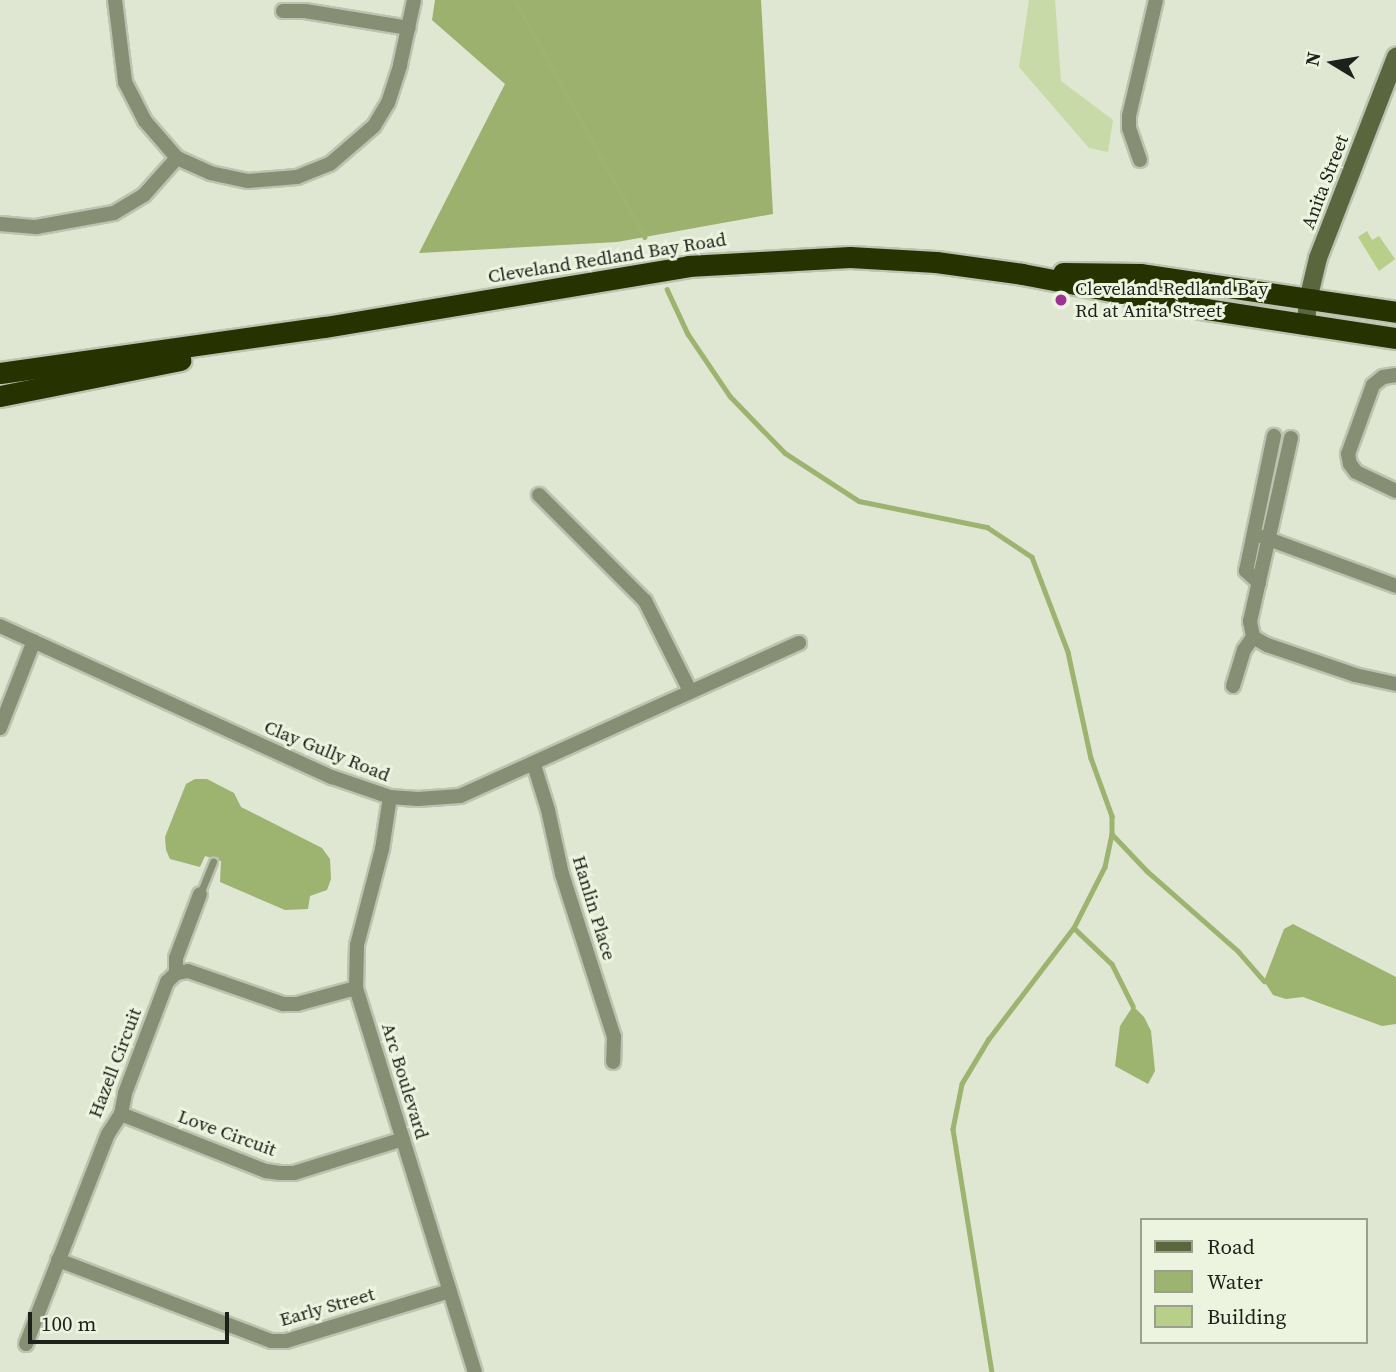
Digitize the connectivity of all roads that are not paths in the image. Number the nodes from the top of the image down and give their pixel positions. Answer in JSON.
{"nodes":[{"id":1,"x":115,"y":0,"type":"edge"},
{"id":2,"x":414,"y":0,"type":"edge"},
{"id":3,"x":1156,"y":0,"type":"edge"},
{"id":4,"x":284,"y":11,"type":"dead end"},
{"id":5,"x":409,"y":28,"type":"junction"},
{"id":6,"x":1396,"y":57,"type":"edge"},
{"id":7,"x":177,"y":158,"type":"junction"},
{"id":8,"x":1140,"y":160,"type":"dead end"},
{"id":9,"x":0,"y":224,"type":"edge"},
{"id":10,"x":1022,"y":274,"type":"junction"},
{"id":11,"x":1308,"y":300,"type":"junction"},
{"id":12,"x":1396,"y":312,"type":"edge"},
{"id":13,"x":1306,"y":326,"type":"junction"},
{"id":14,"x":325,"y":327,"type":"junction"},
{"id":15,"x":1396,"y":338,"type":"edge"},
{"id":16,"x":0,"y":373,"type":"edge"},
{"id":17,"x":1396,"y":375,"type":"edge"},
{"id":18,"x":0,"y":396,"type":"edge"},
{"id":19,"x":1274,"y":436,"type":"dead end"},
{"id":20,"x":1291,"y":438,"type":"dead end"},
{"id":21,"x":1396,"y":491,"type":"edge"},
{"id":22,"x":539,"y":495,"type":"dead end"},
{"id":23,"x":1254,"y":534,"type":"junction"},
{"id":24,"x":1269,"y":539,"type":"junction"},
{"id":25,"x":1259,"y":583,"type":"junction"},
{"id":26,"x":1396,"y":586,"type":"edge"},
{"id":27,"x":0,"y":626,"type":"edge"},
{"id":28,"x":1253,"y":637,"type":"junction"},
{"id":29,"x":34,"y":641,"type":"junction"},
{"id":30,"x":799,"y":643,"type":"dead end"},
{"id":31,"x":1396,"y":684,"type":"edge"},
{"id":32,"x":1233,"y":686,"type":"dead end"},
{"id":33,"x":690,"y":691,"type":"junction"},
{"id":34,"x":0,"y":727,"type":"edge"},
{"id":35,"x":534,"y":765,"type":"junction"},
{"id":36,"x":390,"y":797,"type":"junction"},
{"id":37,"x":213,"y":861,"type":"dead end"},
{"id":38,"x":200,"y":894,"type":"joint"},
{"id":39,"x":176,"y":973,"type":"junction"},
{"id":40,"x":356,"y":988,"type":"junction"},
{"id":41,"x":613,"y":1062,"type":"dead end"},
{"id":42,"x":121,"y":1114,"type":"junction"},
{"id":43,"x":403,"y":1139,"type":"junction"},
{"id":44,"x":58,"y":1261,"type":"junction"},
{"id":45,"x":450,"y":1291,"type":"junction"},
{"id":46,"x":26,"y":1344,"type":"dead end"},
{"id":47,"x":475,"y":1372,"type":"edge"}],
"edges":[{"from":1,"to":7,"type":"street"},
{"from":2,"to":5,"type":"street"},
{"from":3,"to":8,"type":"street"},
{"from":4,"to":5,"type":"street"},
{"from":5,"to":7,"type":"street"},
{"from":6,"to":11,"type":"street","name":"Anita Street"},
{"from":7,"to":9,"type":"street"},
{"from":10,"to":11,"type":"highway","name":"Cleveland Redland Bay Road"},
{"from":10,"to":13,"type":"highway","name":"Cleveland Redland Bay Road"},
{"from":10,"to":14,"type":"highway","name":"Cleveland Redland Bay Road"},
{"from":11,"to":12,"type":"highway","name":"Cleveland Redland Bay Road"},
{"from":11,"to":13,"type":"street","name":"Anita Street"},
{"from":13,"to":15,"type":"highway","name":"Cleveland Redland Bay Road"},
{"from":14,"to":16,"type":"highway","name":"Cleveland Redland Bay Road"},
{"from":14,"to":18,"type":"highway","name":"Cleveland Redland Bay Road"},
{"from":17,"to":21,"type":"street"},
{"from":19,"to":23,"type":"street"},
{"from":20,"to":24,"type":"street"},
{"from":22,"to":33,"type":"street"},
{"from":23,"to":24,"type":"street"},
{"from":23,"to":25,"type":"street"},
{"from":24,"to":25,"type":"street"},
{"from":24,"to":26,"type":"street"},
{"from":25,"to":28,"type":"street"},
{"from":27,"to":29,"type":"street","name":"Clay Gully Road"},
{"from":28,"to":31,"type":"street"},
{"from":28,"to":32,"type":"street"},
{"from":29,"to":34,"type":"street"},
{"from":29,"to":36,"type":"street","name":"Clay Gully Road"},
{"from":30,"to":33,"type":"street","name":"Clay Gully Road"},
{"from":33,"to":35,"type":"street","name":"Clay Gully Road"},
{"from":35,"to":36,"type":"street","name":"Clay Gully Road"},
{"from":35,"to":41,"type":"street","name":"Hanlin Place"},
{"from":36,"to":40,"type":"street","name":"Arc Boulevard"},
{"from":37,"to":38,"type":"lane"},
{"from":38,"to":39,"type":"street","name":"Hazell Circuit"},
{"from":39,"to":40,"type":"street"},
{"from":39,"to":42,"type":"street","name":"Hazell Circuit"},
{"from":40,"to":43,"type":"street","name":"Arc Boulevard"},
{"from":42,"to":43,"type":"street","name":"Love Circuit"},
{"from":42,"to":44,"type":"street","name":"Hazell Circuit"},
{"from":43,"to":45,"type":"street","name":"Arc Boulevard"},
{"from":44,"to":45,"type":"street","name":"Early Street"},
{"from":44,"to":46,"type":"street","name":"Hazell Circuit"},
{"from":45,"to":47,"type":"street","name":"Arc Boulevard"}]}
